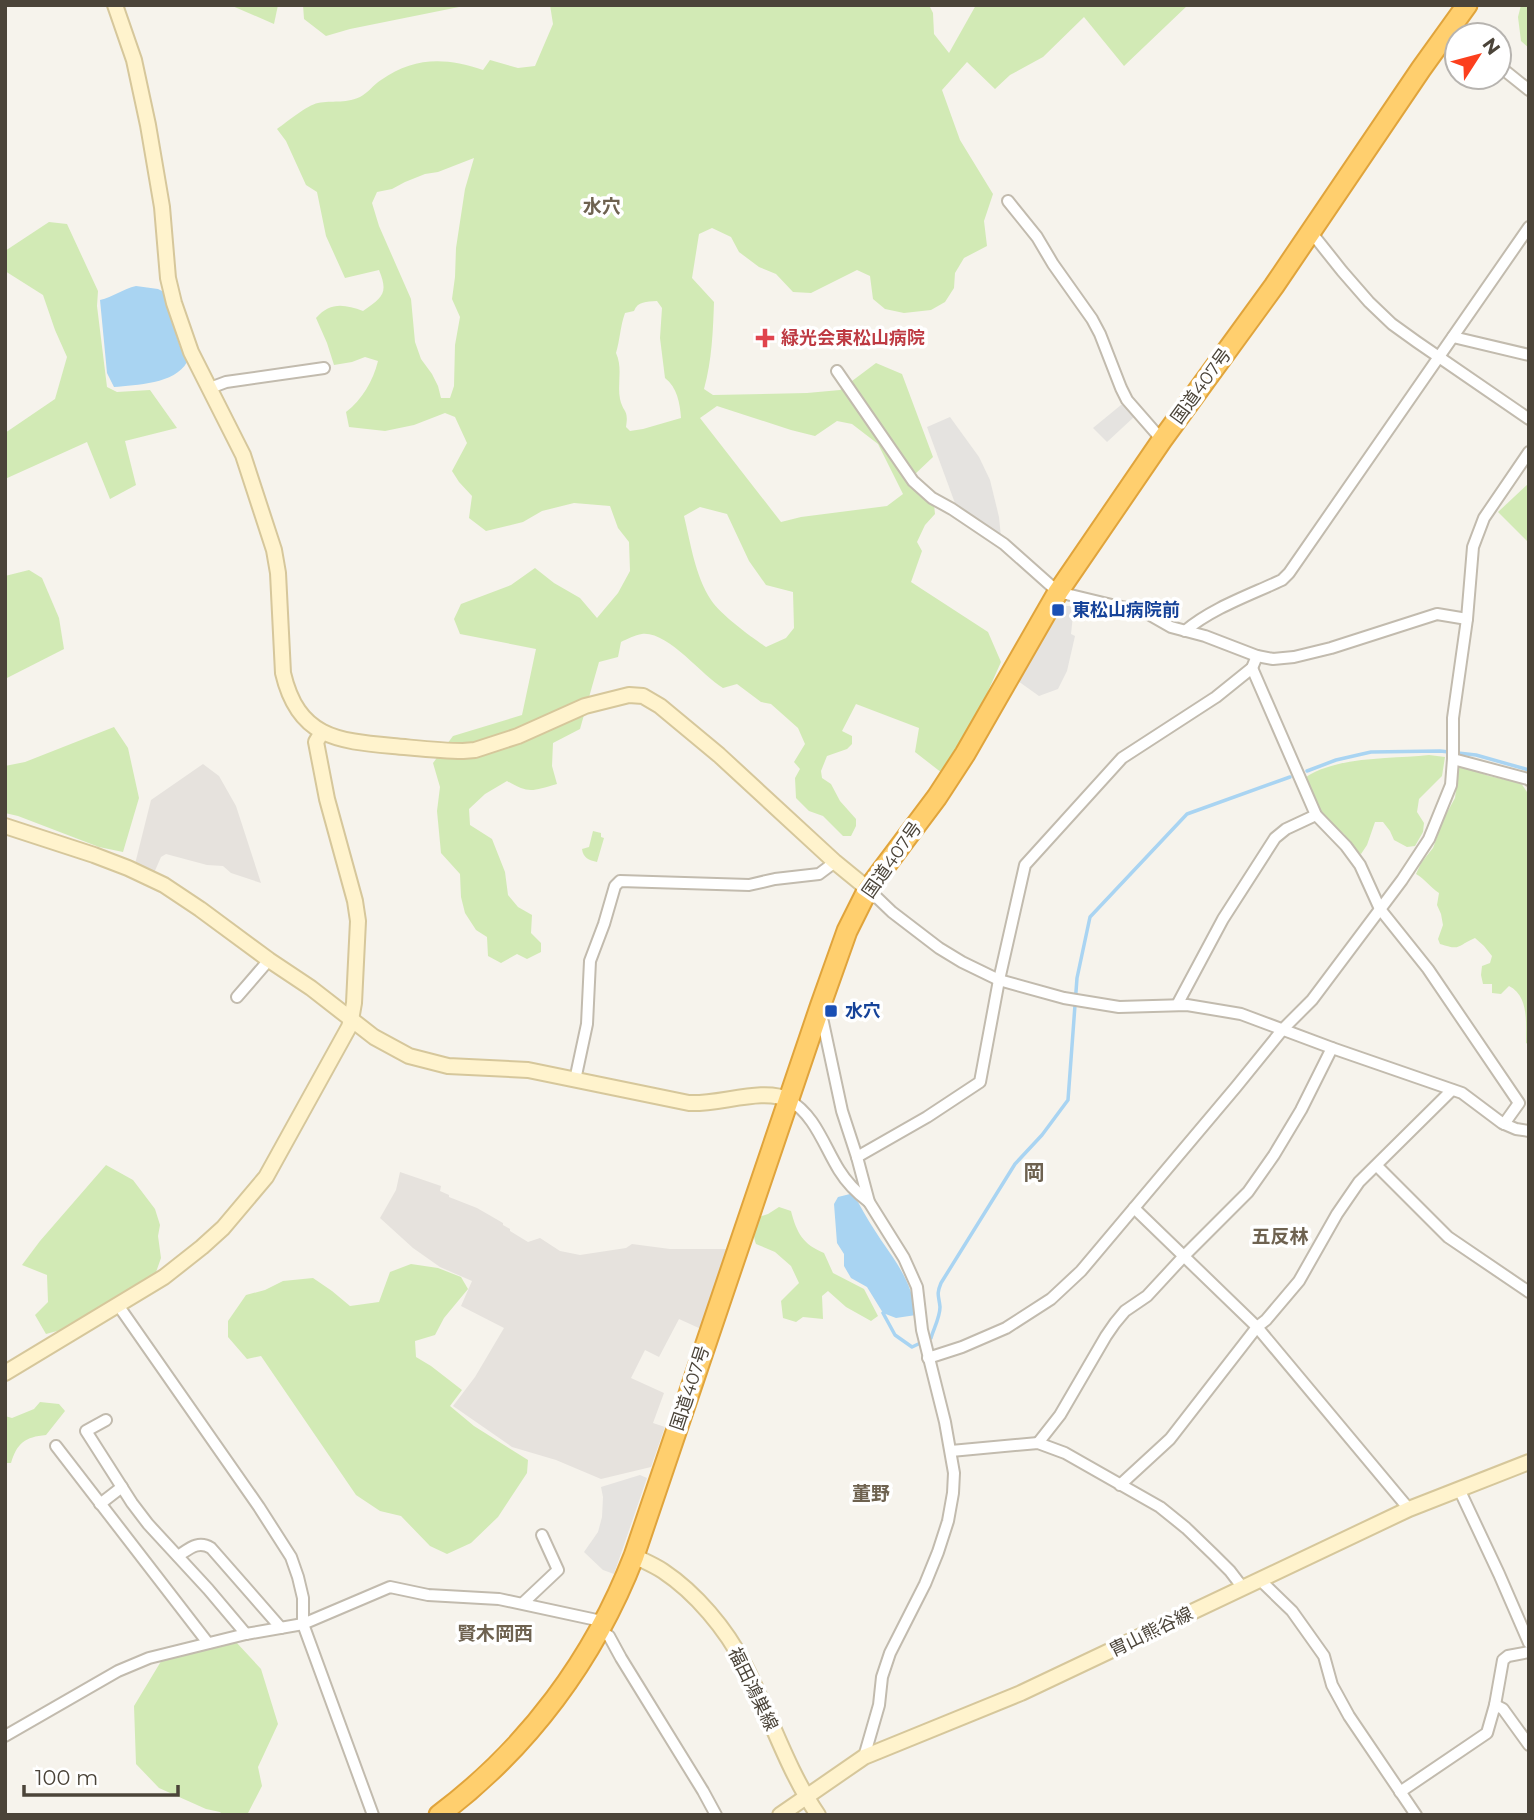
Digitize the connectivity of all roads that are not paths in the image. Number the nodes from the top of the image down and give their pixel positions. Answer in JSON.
{"nodes":[{"id":1,"x":115,"y":5,"type":"edge"},
{"id":2,"x":1467,"y":5,"type":"edge"},
{"id":3,"x":1460,"y":21,"type":"edge"},
{"id":4,"x":1443,"y":45,"type":"edge"},
{"id":5,"x":1513,"y":77,"type":"edge"},
{"id":6,"x":1529,"y":90,"type":"edge"},
{"id":7,"x":1008,"y":201,"type":"dead end"},
{"id":8,"x":1529,"y":228,"type":"edge"},
{"id":9,"x":1311,"y":232,"type":"junction"},
{"id":10,"x":1453,"y":337,"type":"junction"},
{"id":11,"x":1529,"y":355,"type":"edge"},
{"id":12,"x":1438,"y":357,"type":"junction"},
{"id":13,"x":324,"y":368,"type":"dead end"},
{"id":14,"x":837,"y":371,"type":"dead end"},
{"id":15,"x":210,"y":388,"type":"junction"},
{"id":16,"x":1529,"y":419,"type":"edge"},
{"id":17,"x":1162,"y":440,"type":"junction"},
{"id":18,"x":1529,"y":452,"type":"edge"},
{"id":19,"x":1058,"y":592,"type":"junction"},
{"id":20,"x":1467,"y":619,"type":"junction"},
{"id":21,"x":1185,"y":631,"type":"junction"},
{"id":22,"x":1257,"y":656,"type":"junction"},
{"id":23,"x":1252,"y":668,"type":"junction"},
{"id":24,"x":322,"y":732,"type":"junction"},
{"id":25,"x":1453,"y":759,"type":"junction"},
{"id":26,"x":1529,"y":780,"type":"edge"},
{"id":27,"x":1316,"y":815,"type":"junction"},
{"id":28,"x":5,"y":825,"type":"edge"},
{"id":29,"x":835,"y":862,"type":"junction"},
{"id":30,"x":868,"y":889,"type":"junction"},
{"id":31,"x":1380,"y":909,"type":"junction"},
{"id":32,"x":269,"y":960,"type":"junction"},
{"id":33,"x":999,"y":979,"type":"junction"},
{"id":34,"x":237,"y":997,"type":"dead end"},
{"id":35,"x":1177,"y":1005,"type":"junction"},
{"id":36,"x":820,"y":1007,"type":"junction"},
{"id":37,"x":351,"y":1020,"type":"junction"},
{"id":38,"x":1283,"y":1029,"type":"junction"},
{"id":39,"x":1332,"y":1048,"type":"junction"},
{"id":40,"x":575,"y":1080,"type":"junction"},
{"id":41,"x":1452,"y":1090,"type":"junction"},
{"id":42,"x":789,"y":1100,"type":"junction"},
{"id":43,"x":1504,"y":1124,"type":"junction"},
{"id":44,"x":1529,"y":1131,"type":"edge"},
{"id":45,"x":857,"y":1157,"type":"junction"},
{"id":46,"x":1377,"y":1166,"type":"junction"},
{"id":47,"x":869,"y":1202,"type":"junction"},
{"id":48,"x":1134,"y":1208,"type":"junction"},
{"id":49,"x":1184,"y":1256,"type":"junction"},
{"id":50,"x":1528,"y":1289,"type":"edge"},
{"id":51,"x":118,"y":1305,"type":"junction"},
{"id":52,"x":1257,"y":1327,"type":"junction"},
{"id":53,"x":928,"y":1359,"type":"junction"},
{"id":54,"x":5,"y":1373,"type":"edge"},
{"id":55,"x":106,"y":1420,"type":"dead end"},
{"id":56,"x":1038,"y":1443,"type":"junction"},
{"id":57,"x":56,"y":1446,"type":"dead end"},
{"id":58,"x":951,"y":1451,"type":"junction"},
{"id":59,"x":1529,"y":1462,"type":"edge"},
{"id":60,"x":1120,"y":1485,"type":"junction"},
{"id":61,"x":122,"y":1487,"type":"junction"},
{"id":62,"x":1459,"y":1489,"type":"junction"},
{"id":63,"x":100,"y":1504,"type":"junction"},
{"id":64,"x":1409,"y":1510,"type":"junction"},
{"id":65,"x":542,"y":1535,"type":"dead end"},
{"id":66,"x":178,"y":1556,"type":"junction"},
{"id":67,"x":634,"y":1556,"type":"junction"},
{"id":68,"x":1260,"y":1580,"type":"junction"},
{"id":69,"x":1243,"y":1588,"type":"junction"},
{"id":70,"x":523,"y":1603,"type":"junction"},
{"id":71,"x":303,"y":1624,"type":"junction"},
{"id":72,"x":603,"y":1626,"type":"junction"},
{"id":73,"x":281,"y":1628,"type":"junction"},
{"id":74,"x":246,"y":1634,"type":"junction"},
{"id":75,"x":208,"y":1643,"type":"junction"},
{"id":76,"x":1529,"y":1643,"type":"edge"},
{"id":77,"x":1529,"y":1652,"type":"edge"},
{"id":78,"x":1495,"y":1705,"type":"junction"},
{"id":79,"x":5,"y":1736,"type":"edge"},
{"id":80,"x":1529,"y":1745,"type":"edge"},
{"id":81,"x":864,"y":1757,"type":"junction"},
{"id":82,"x":1400,"y":1792,"type":"junction"},
{"id":83,"x":806,"y":1797,"type":"junction"},
{"id":84,"x":373,"y":1815,"type":"edge"},
{"id":85,"x":439,"y":1815,"type":"edge"},
{"id":86,"x":716,"y":1815,"type":"edge"},
{"id":87,"x":780,"y":1815,"type":"edge"},
{"id":88,"x":818,"y":1815,"type":"edge"},
{"id":89,"x":1416,"y":1815,"type":"edge"}],
"edges":[{"from":1,"to":15,"type":"street"},
{"from":2,"to":3,"type":"highway","name":"国道407号"},
{"from":4,"to":9,"type":"highway","name":"国道407号"},
{"from":5,"to":6,"type":"street"},
{"from":7,"to":17,"type":"street"},
{"from":8,"to":10,"type":"street"},
{"from":9,"to":12,"type":"street"},
{"from":9,"to":17,"type":"highway","name":"国道407号"},
{"from":10,"to":11,"type":"street"},
{"from":10,"to":12,"type":"street"},
{"from":12,"to":16,"type":"street"},
{"from":12,"to":21,"type":"street"},
{"from":13,"to":15,"type":"street"},
{"from":14,"to":19,"type":"street"},
{"from":15,"to":24,"type":"street"},
{"from":17,"to":19,"type":"highway","name":"国道407号"},
{"from":18,"to":20,"type":"street"},
{"from":19,"to":21,"type":"street"},
{"from":19,"to":30,"type":"highway","name":"国道407号"},
{"from":20,"to":22,"type":"street"},
{"from":20,"to":25,"type":"street"},
{"from":21,"to":22,"type":"street"},
{"from":22,"to":23,"type":"street"},
{"from":23,"to":27,"type":"street"},
{"from":23,"to":33,"type":"street"},
{"from":24,"to":29,"type":"street"},
{"from":24,"to":37,"type":"street"},
{"from":25,"to":26,"type":"street"},
{"from":25,"to":31,"type":"street"},
{"from":27,"to":31,"type":"street"},
{"from":27,"to":35,"type":"street"},
{"from":28,"to":32,"type":"street"},
{"from":29,"to":30,"type":"street"},
{"from":29,"to":40,"type":"street"},
{"from":30,"to":33,"type":"street"},
{"from":30,"to":36,"type":"highway","name":"国道407号"},
{"from":31,"to":38,"type":"street"},
{"from":31,"to":43,"type":"street"},
{"from":32,"to":34,"type":"street"},
{"from":32,"to":37,"type":"street"},
{"from":33,"to":35,"type":"street"},
{"from":33,"to":45,"type":"street"},
{"from":35,"to":38,"type":"street"},
{"from":36,"to":42,"type":"highway","name":"国道407号"},
{"from":36,"to":45,"type":"street"},
{"from":37,"to":40,"type":"street"},
{"from":37,"to":51,"type":"street"},
{"from":38,"to":39,"type":"street"},
{"from":38,"to":48,"type":"street"},
{"from":39,"to":41,"type":"street"},
{"from":39,"to":49,"type":"street"},
{"from":40,"to":42,"type":"street"},
{"from":41,"to":43,"type":"street"},
{"from":41,"to":46,"type":"street"},
{"from":42,"to":47,"type":"street"},
{"from":42,"to":67,"type":"highway","name":"国道407号"},
{"from":43,"to":44,"type":"street"},
{"from":45,"to":47,"type":"street"},
{"from":46,"to":50,"type":"street"},
{"from":46,"to":52,"type":"street"},
{"from":47,"to":53,"type":"street"},
{"from":48,"to":49,"type":"street"},
{"from":48,"to":53,"type":"street"},
{"from":49,"to":52,"type":"street"},
{"from":49,"to":56,"type":"street"},
{"from":51,"to":54,"type":"street"},
{"from":51,"to":71,"type":"street"},
{"from":52,"to":60,"type":"street"},
{"from":52,"to":64,"type":"street"},
{"from":53,"to":58,"type":"street"},
{"from":55,"to":61,"type":"street"},
{"from":56,"to":58,"type":"street"},
{"from":56,"to":60,"type":"street"},
{"from":57,"to":63,"type":"street"},
{"from":58,"to":81,"type":"street"},
{"from":59,"to":62,"type":"street","name":"胄山熊谷線"},
{"from":60,"to":69,"type":"street"},
{"from":61,"to":63,"type":"street"},
{"from":61,"to":66,"type":"street"},
{"from":62,"to":64,"type":"street","name":"胄山熊谷線"},
{"from":62,"to":76,"type":"street"},
{"from":63,"to":75,"type":"street"},
{"from":64,"to":68,"type":"street","name":"胄山熊谷線"},
{"from":65,"to":70,"type":"street"},
{"from":66,"to":73,"type":"street"},
{"from":66,"to":74,"type":"street"},
{"from":67,"to":72,"type":"highway","name":"国道407号"},
{"from":67,"to":83,"type":"street","name":"福田鴻巣線"},
{"from":68,"to":69,"type":"street","name":"胄山熊谷線"},
{"from":68,"to":82,"type":"street"},
{"from":69,"to":81,"type":"street","name":"胄山熊谷線"},
{"from":70,"to":71,"type":"street"},
{"from":70,"to":72,"type":"street"},
{"from":71,"to":73,"type":"street"},
{"from":71,"to":84,"type":"street"},
{"from":72,"to":85,"type":"highway","name":"国道407号"},
{"from":72,"to":86,"type":"street"},
{"from":73,"to":74,"type":"street"},
{"from":74,"to":75,"type":"street"},
{"from":75,"to":79,"type":"street"},
{"from":77,"to":78,"type":"street"},
{"from":78,"to":80,"type":"street"},
{"from":78,"to":82,"type":"street"},
{"from":81,"to":83,"type":"street","name":"胄山熊谷線"},
{"from":82,"to":89,"type":"street"},
{"from":83,"to":87,"type":"street","name":"胄山熊谷線"},
{"from":83,"to":88,"type":"street","name":"福田鴻巣線"}]}
